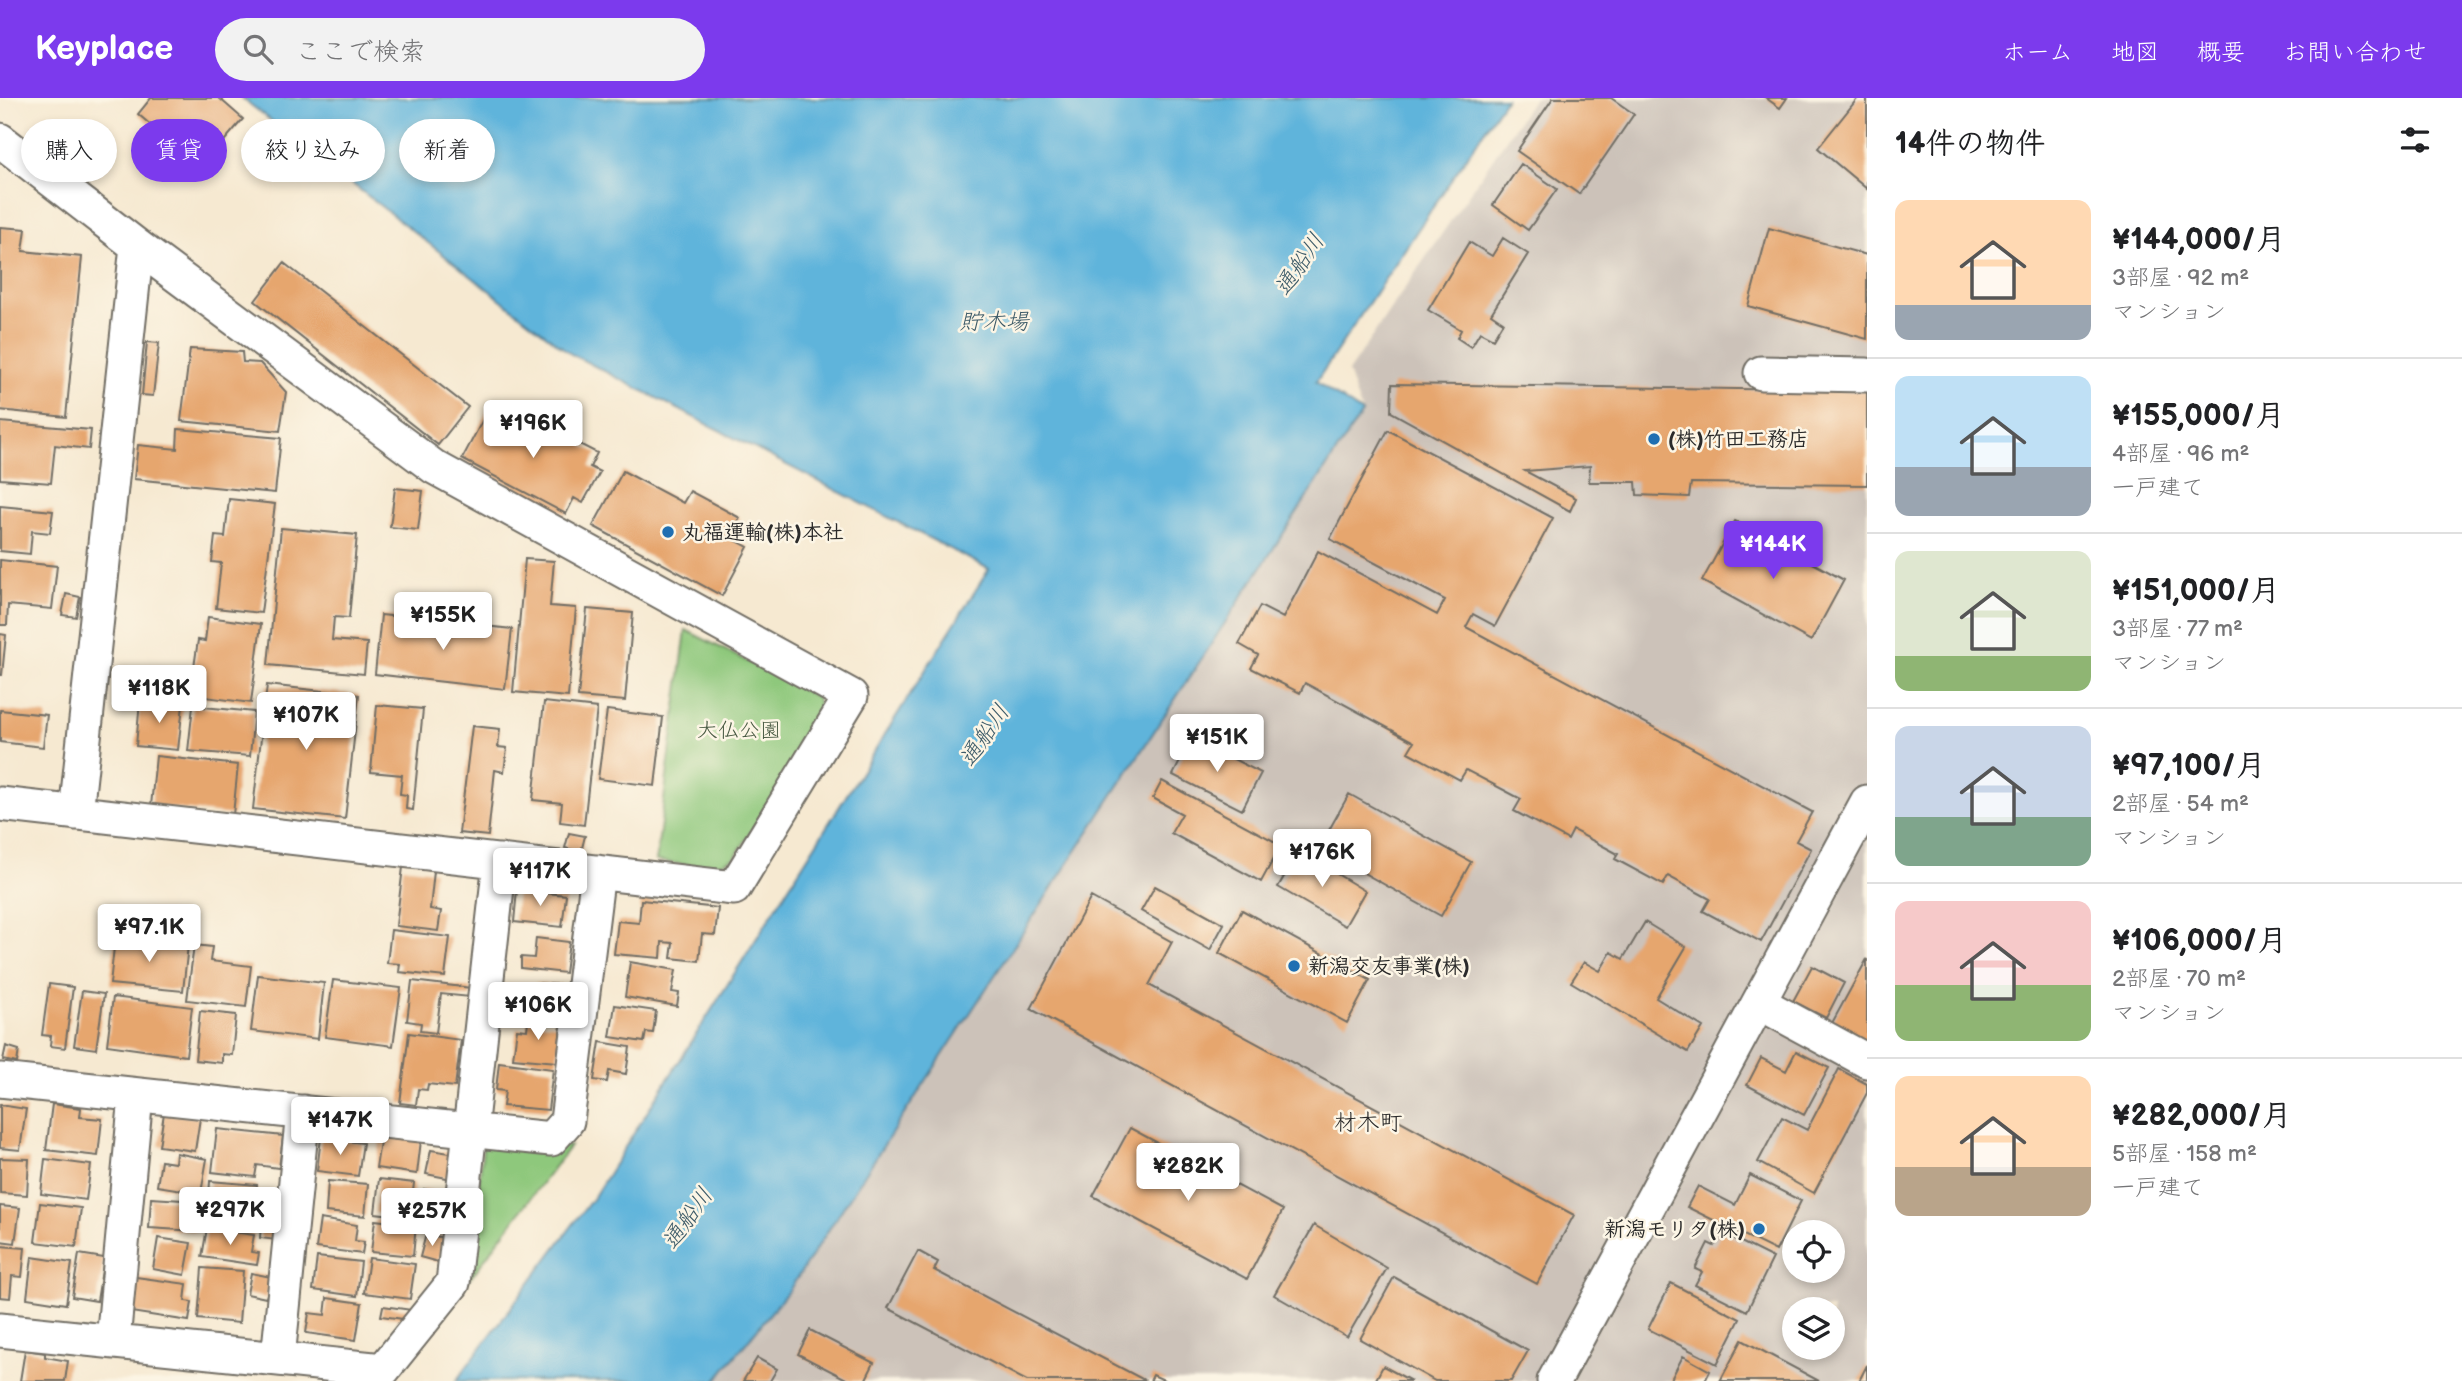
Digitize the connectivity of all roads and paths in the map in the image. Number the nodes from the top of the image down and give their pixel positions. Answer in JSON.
{"nodes":[{"id":1,"x":0,"y":140,"type":"edge"},
{"id":2,"x":137,"y":246,"type":"junction"},
{"id":3,"x":1761,"y":373,"type":"dead end"},
{"id":4,"x":1867,"y":375,"type":"edge"},
{"id":5,"x":1867,"y":802,"type":"edge"},
{"id":6,"x":0,"y":804,"type":"edge"},
{"id":7,"x":76,"y":813,"type":"junction"},
{"id":8,"x":500,"y":861,"type":"junction"},
{"id":9,"x":598,"y":872,"type":"junction"},
{"id":10,"x":1760,"y":1003,"type":"junction"},
{"id":11,"x":1867,"y":1061,"type":"edge"},
{"id":12,"x":0,"y":1080,"type":"edge"},
{"id":13,"x":136,"y":1096,"type":"junction"},
{"id":14,"x":303,"y":1112,"type":"junction"},
{"id":15,"x":471,"y":1129,"type":"junction"},
{"id":16,"x":0,"y":1330,"type":"edge"},
{"id":17,"x":113,"y":1341,"type":"junction"},
{"id":18,"x":278,"y":1358,"type":"junction"},
{"id":19,"x":1554,"y":1381,"type":"edge"}],
"edges":[{"from":1,"to":2,"type":"street"},
{"from":2,"to":7,"type":"street"},
{"from":2,"to":9,"type":"street"},
{"from":3,"to":4,"type":"street"},
{"from":5,"to":10,"type":"street"},
{"from":6,"to":7,"type":"street"},
{"from":7,"to":8,"type":"street"},
{"from":8,"to":9,"type":"street"},
{"from":8,"to":15,"type":"street"},
{"from":9,"to":15,"type":"street"},
{"from":10,"to":11,"type":"street"},
{"from":10,"to":19,"type":"street"},
{"from":12,"to":13,"type":"street"},
{"from":13,"to":14,"type":"street"},
{"from":13,"to":17,"type":"street"},
{"from":14,"to":15,"type":"street"},
{"from":14,"to":18,"type":"street"},
{"from":15,"to":18,"type":"street"},
{"from":16,"to":17,"type":"street"},
{"from":17,"to":18,"type":"street"}]}
